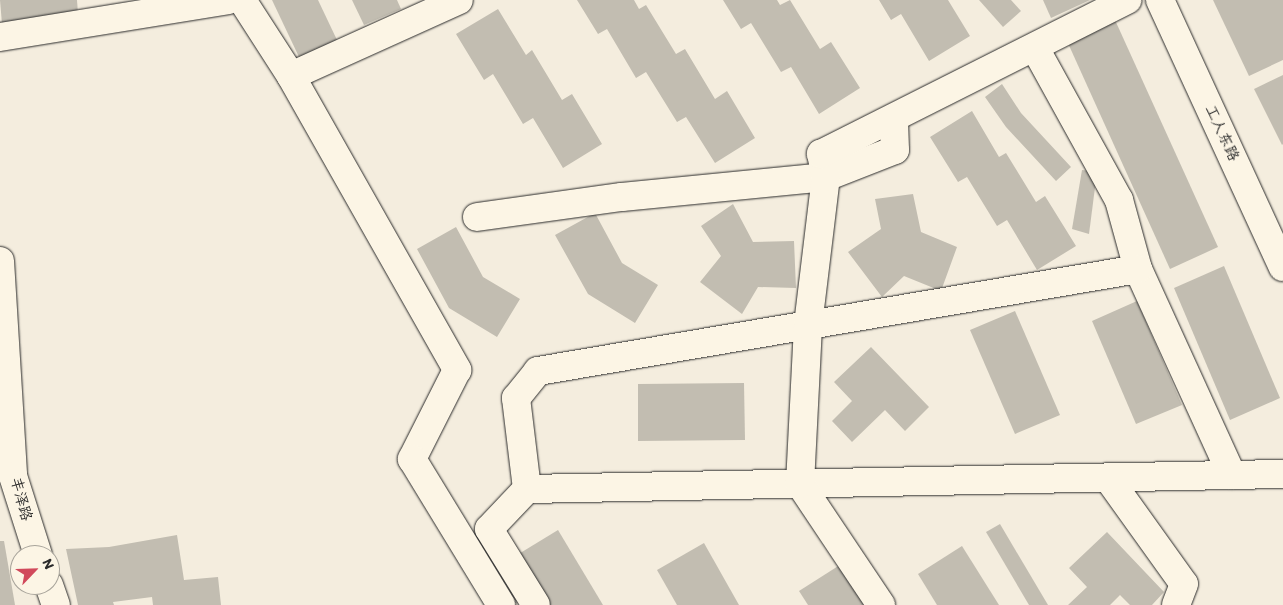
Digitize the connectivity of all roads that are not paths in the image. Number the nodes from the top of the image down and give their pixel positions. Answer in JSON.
{"nodes":[{"id":1,"x":228,"y":0,"type":"edge"},
{"id":2,"x":242,"y":0,"type":"edge"},
{"id":3,"x":459,"y":0,"type":"edge"},
{"id":4,"x":1126,"y":0,"type":"edge"},
{"id":5,"x":1160,"y":0,"type":"edge"},
{"id":6,"x":0,"y":38,"type":"edge"},
{"id":7,"x":1036,"y":48,"type":"junction"},
{"id":8,"x":291,"y":76,"type":"junction"},
{"id":9,"x":826,"y":177,"type":"junction"},
{"id":10,"x":477,"y":218,"type":"dead end"},
{"id":11,"x":0,"y":261,"type":"edge"},
{"id":12,"x":1283,"y":267,"type":"edge"},
{"id":13,"x":1138,"y":269,"type":"junction"},
{"id":14,"x":808,"y":325,"type":"junction"},
{"id":15,"x":1283,"y":474,"type":"edge"},
{"id":16,"x":1232,"y":475,"type":"junction"},
{"id":17,"x":1108,"y":478,"type":"junction"},
{"id":18,"x":800,"y":484,"type":"junction"},
{"id":19,"x":527,"y":489,"type":"junction"},
{"id":20,"x":11,"y":506,"type":"edge"},
{"id":21,"x":32,"y":545,"type":"edge"},
{"id":22,"x":501,"y":605,"type":"edge"},
{"id":23,"x":536,"y":605,"type":"edge"},
{"id":24,"x":881,"y":605,"type":"edge"},
{"id":25,"x":1176,"y":605,"type":"edge"}],
"edges":[{"from":1,"to":6,"type":"street"},
{"from":2,"to":8,"type":"street"},
{"from":3,"to":8,"type":"street"},
{"from":4,"to":7,"type":"street"},
{"from":5,"to":12,"type":"street","name":"工人东路"},
{"from":7,"to":9,"type":"street"},
{"from":7,"to":13,"type":"street"},
{"from":8,"to":22,"type":"street"},
{"from":9,"to":10,"type":"street"},
{"from":9,"to":14,"type":"street"},
{"from":11,"to":20,"type":"street","name":"丰泽路"},
{"from":13,"to":14,"type":"street"},
{"from":13,"to":16,"type":"street"},
{"from":14,"to":18,"type":"street"},
{"from":14,"to":19,"type":"street"},
{"from":15,"to":16,"type":"street"},
{"from":16,"to":17,"type":"street"},
{"from":17,"to":18,"type":"street"},
{"from":17,"to":25,"type":"street"},
{"from":18,"to":19,"type":"street"},
{"from":18,"to":24,"type":"street"},
{"from":19,"to":23,"type":"street"},
{"from":20,"to":21,"type":"street","name":"丰泽路"}]}
